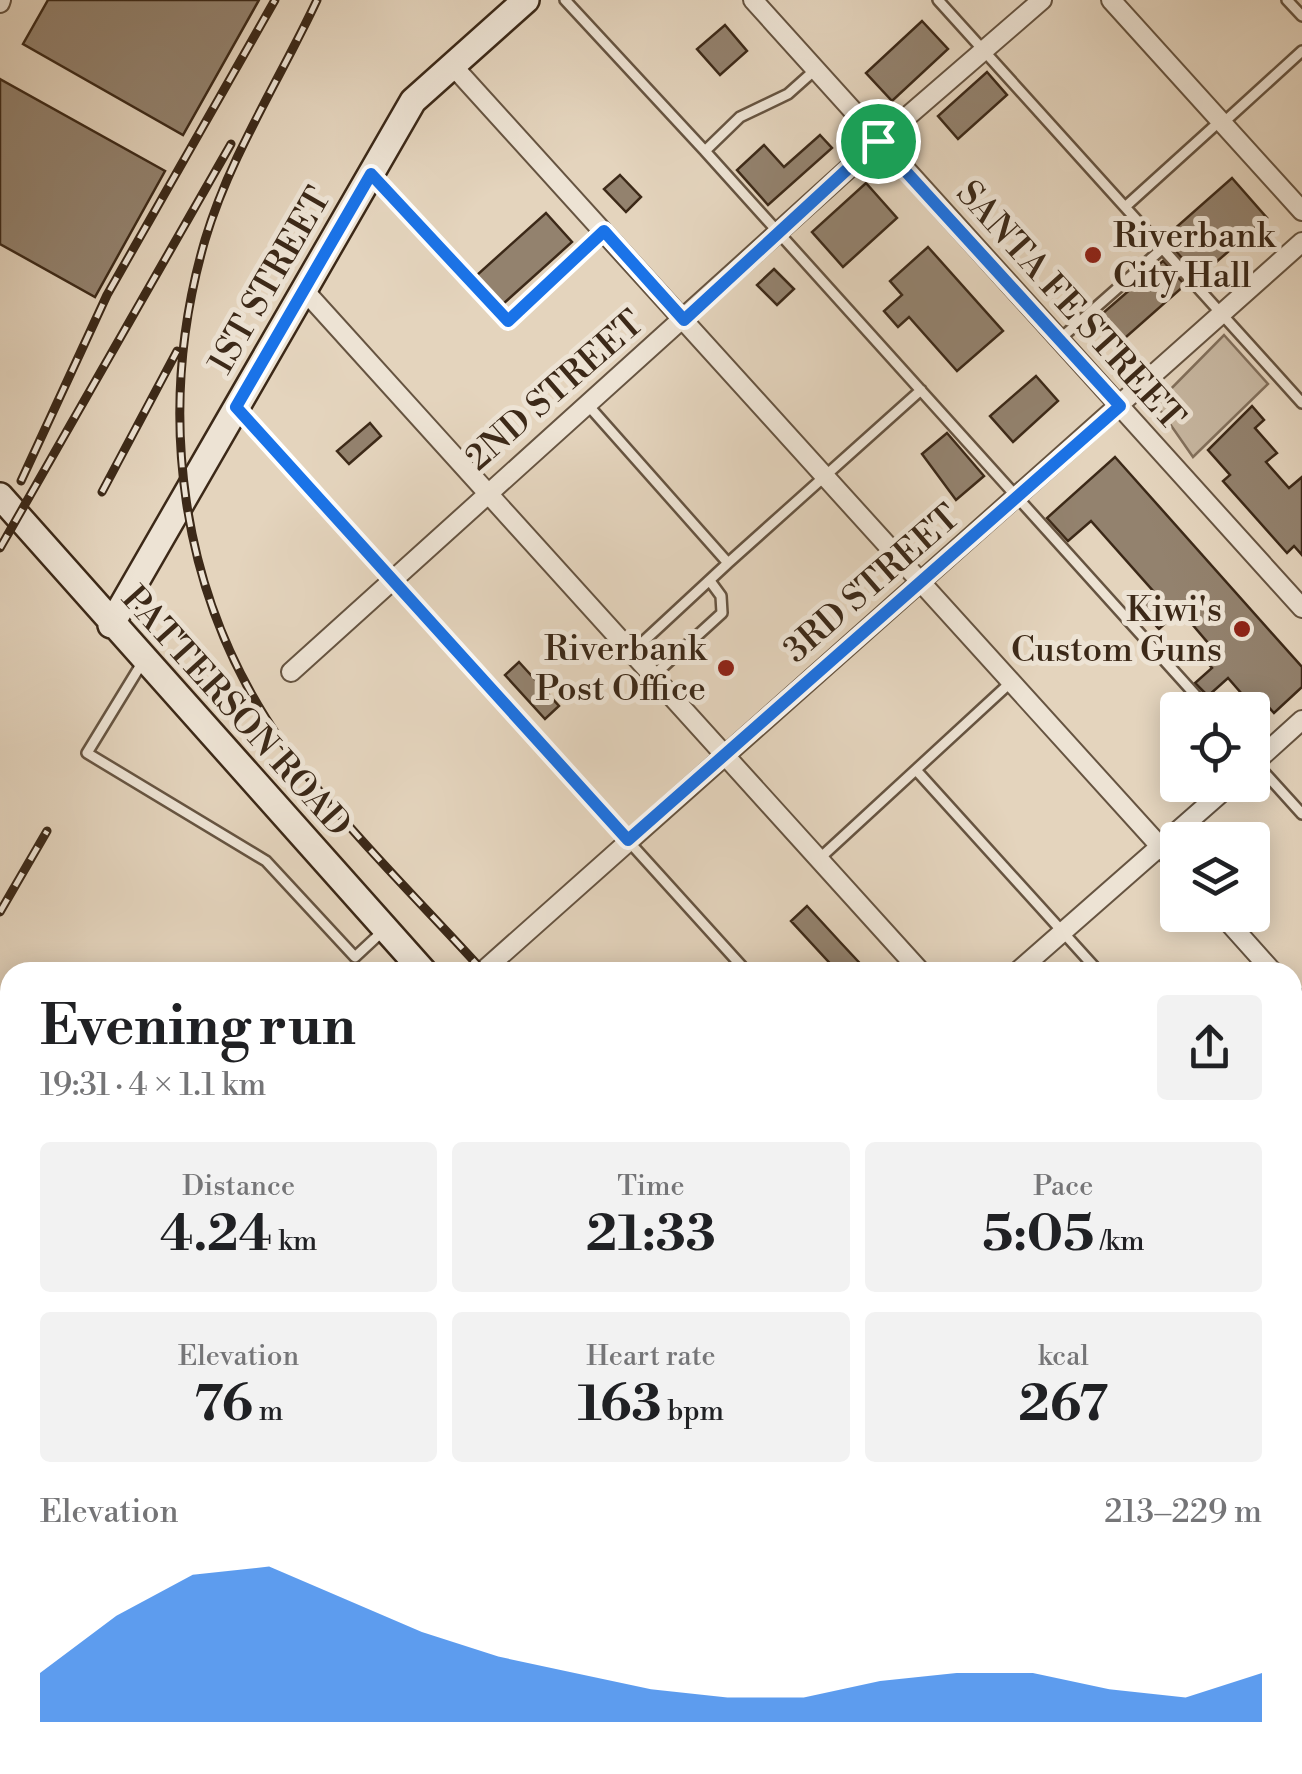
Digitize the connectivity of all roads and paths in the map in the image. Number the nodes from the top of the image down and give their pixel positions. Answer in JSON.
{"nodes":[{"id":1,"x":526,"y":0,"type":"edge"},
{"id":2,"x":565,"y":0,"type":"edge"},
{"id":3,"x":753,"y":0,"type":"edge"},
{"id":4,"x":938,"y":0,"type":"edge"},
{"id":5,"x":1042,"y":0,"type":"edge"},
{"id":6,"x":1112,"y":0,"type":"edge"},
{"id":7,"x":1288,"y":0,"type":"edge"},
{"id":8,"x":1302,"y":16,"type":"edge"},
{"id":9,"x":1302,"y":50,"type":"edge"},
{"id":10,"x":984,"y":52,"type":"junction"},
{"id":11,"x":453,"y":66,"type":"junction"},
{"id":12,"x":816,"y":70,"type":"junction"},
{"id":13,"x":1222,"y":122,"type":"junction"},
{"id":14,"x":878,"y":141,"type":"junction"},
{"id":15,"x":704,"y":151,"type":"junction"},
{"id":16,"x":371,"y":174,"type":"junction"},
{"id":17,"x":1125,"y":208,"type":"junction"},
{"id":18,"x":1302,"y":211,"type":"edge"},
{"id":19,"x":604,"y":231,"type":"junction"},
{"id":20,"x":777,"y":236,"type":"junction"},
{"id":21,"x":1302,"y":242,"type":"edge"},
{"id":22,"x":1163,"y":248,"type":"junction"},
{"id":23,"x":303,"y":289,"type":"junction"},
{"id":24,"x":1223,"y":314,"type":"junction"},
{"id":25,"x":684,"y":320,"type":"junction"},
{"id":26,"x":1060,"y":340,"type":"junction"},
{"id":27,"x":920,"y":390,"type":"junction"},
{"id":28,"x":1302,"y":402,"type":"edge"},
{"id":29,"x":587,"y":404,"type":"junction"},
{"id":30,"x":1120,"y":406,"type":"junction"},
{"id":31,"x":236,"y":407,"type":"junction"},
{"id":32,"x":825,"y":474,"type":"junction"},
{"id":33,"x":487,"y":492,"type":"junction"},
{"id":34,"x":0,"y":496,"type":"edge"},
{"id":35,"x":1020,"y":496,"type":"junction"},
{"id":36,"x":728,"y":563,"type":"junction"},
{"id":37,"x":394,"y":578,"type":"junction"},
{"id":38,"x":710,"y":581,"type":"junction"},
{"id":39,"x":924,"y":582,"type":"junction"},
{"id":40,"x":1302,"y":608,"type":"edge"},
{"id":41,"x":111,"y":625,"type":"junction"},
{"id":42,"x":631,"y":652,"type":"junction"},
{"id":43,"x":144,"y":661,"type":"junction"},
{"id":44,"x":290,"y":672,"type":"dead end"},
{"id":45,"x":652,"y":676,"type":"junction"},
{"id":46,"x":1012,"y":682,"type":"junction"},
{"id":47,"x":1193,"y":692,"type":"edge"},
{"id":48,"x":1302,"y":720,"type":"edge"},
{"id":49,"x":1270,"y":747,"type":"edge"},
{"id":50,"x":723,"y":754,"type":"junction"},
{"id":51,"x":916,"y":770,"type":"junction"},
{"id":52,"x":1270,"y":780,"type":"edge"},
{"id":53,"x":1211,"y":802,"type":"edge"},
{"id":54,"x":1302,"y":814,"type":"edge"},
{"id":55,"x":1189,"y":822,"type":"edge"},
{"id":56,"x":628,"y":840,"type":"junction"},
{"id":57,"x":1160,"y":847,"type":"edge"},
{"id":58,"x":1160,"y":849,"type":"edge"},
{"id":59,"x":818,"y":860,"type":"junction"},
{"id":60,"x":385,"y":929,"type":"junction"},
{"id":61,"x":1063,"y":932,"type":"junction"},
{"id":62,"x":1237,"y":932,"type":"edge"},
{"id":63,"x":415,"y":962,"type":"edge"},
{"id":64,"x":493,"y":962,"type":"edge"},
{"id":65,"x":738,"y":962,"type":"edge"},
{"id":66,"x":912,"y":962,"type":"edge"},
{"id":67,"x":1028,"y":962,"type":"edge"},
{"id":68,"x":1090,"y":962,"type":"edge"},
{"id":69,"x":1264,"y":962,"type":"edge"}],
"edges":[{"from":1,"to":11,"type":"street","name":"1ST STREET"},
{"from":2,"to":15,"type":"lane"},
{"from":3,"to":12,"type":"street","name":"SANTA FE STREET"},
{"from":4,"to":10,"type":"lane"},
{"from":5,"to":10,"type":"street","name":"2ND STREET"},
{"from":6,"to":13,"type":"street"},
{"from":7,"to":8,"type":"lane"},
{"from":9,"to":13,"type":"lane"},
{"from":10,"to":14,"type":"street","name":"2ND STREET"},
{"from":10,"to":17,"type":"lane"},
{"from":11,"to":16,"type":"street","name":"1ST STREET"},
{"from":11,"to":19,"type":"street"},
{"from":12,"to":14,"type":"street","name":"SANTA FE STREET"},
{"from":12,"to":15,"type":"lane"},
{"from":13,"to":17,"type":"lane"},
{"from":13,"to":18,"type":"street"},
{"from":14,"to":20,"type":"street","name":"2ND STREET"},
{"from":14,"to":26,"type":"street","name":"SANTA FE STREET"},
{"from":15,"to":20,"type":"lane"},
{"from":16,"to":19,"type":"lane"},
{"from":16,"to":23,"type":"street","name":"1ST STREET"},
{"from":17,"to":22,"type":"lane"},
{"from":19,"to":25,"type":"street"},
{"from":20,"to":25,"type":"street","name":"2ND STREET"},
{"from":20,"to":27,"type":"lane"},
{"from":21,"to":24,"type":"street","name":"3RD STREET"},
{"from":22,"to":24,"type":"lane"},
{"from":22,"to":26,"type":"lane"},
{"from":23,"to":31,"type":"street","name":"1ST STREET"},
{"from":23,"to":33,"type":"street"},
{"from":24,"to":28,"type":"lane"},
{"from":24,"to":30,"type":"street","name":"3RD STREET"},
{"from":25,"to":29,"type":"street","name":"2ND STREET"},
{"from":25,"to":32,"type":"street"},
{"from":26,"to":30,"type":"street","name":"SANTA FE STREET"},
{"from":27,"to":32,"type":"lane"},
{"from":27,"to":35,"type":"lane"},
{"from":29,"to":33,"type":"street","name":"2ND STREET"},
{"from":29,"to":36,"type":"lane"},
{"from":30,"to":35,"type":"street","name":"3RD STREET"},
{"from":30,"to":40,"type":"street","name":"SANTA FE STREET"},
{"from":31,"to":37,"type":"lane"},
{"from":31,"to":41,"type":"street","name":"1ST STREET"},
{"from":32,"to":36,"type":"lane"},
{"from":32,"to":39,"type":"street"},
{"from":33,"to":37,"type":"street","name":"2ND STREET"},
{"from":33,"to":42,"type":"street"},
{"from":34,"to":41,"type":"street","name":"PATTERSON ROAD"},
{"from":35,"to":39,"type":"street","name":"3RD STREET"},
{"from":35,"to":47,"type":"lane"},
{"from":36,"to":38,"type":"lane"},
{"from":37,"to":44,"type":"street","name":"2ND STREET"},
{"from":37,"to":56,"type":"lane"},
{"from":38,"to":42,"type":"lane"},
{"from":38,"to":45,"type":"lane"},
{"from":39,"to":46,"type":"street"},
{"from":39,"to":50,"type":"street","name":"3RD STREET"},
{"from":41,"to":43,"type":"street","name":"PATTERSON ROAD"},
{"from":42,"to":45,"type":"street"},
{"from":43,"to":60,"type":"street","name":"PATTERSON ROAD"},
{"from":43,"to":60,"type":"lane"},
{"from":45,"to":50,"type":"street"},
{"from":46,"to":51,"type":"lane"},
{"from":46,"to":57,"type":"street"},
{"from":48,"to":49,"type":"street"},
{"from":50,"to":56,"type":"street","name":"3RD STREET"},
{"from":50,"to":59,"type":"street"},
{"from":51,"to":59,"type":"lane"},
{"from":51,"to":61,"type":"lane"},
{"from":52,"to":54,"type":"lane"},
{"from":53,"to":55,"type":"street"},
{"from":56,"to":64,"type":"street","name":"3RD STREET"},
{"from":56,"to":65,"type":"lane"},
{"from":58,"to":61,"type":"street"},
{"from":59,"to":66,"type":"street"},
{"from":60,"to":63,"type":"street","name":"PATTERSON ROAD"},
{"from":61,"to":67,"type":"street"},
{"from":61,"to":68,"type":"lane"},
{"from":62,"to":69,"type":"street"}]}
